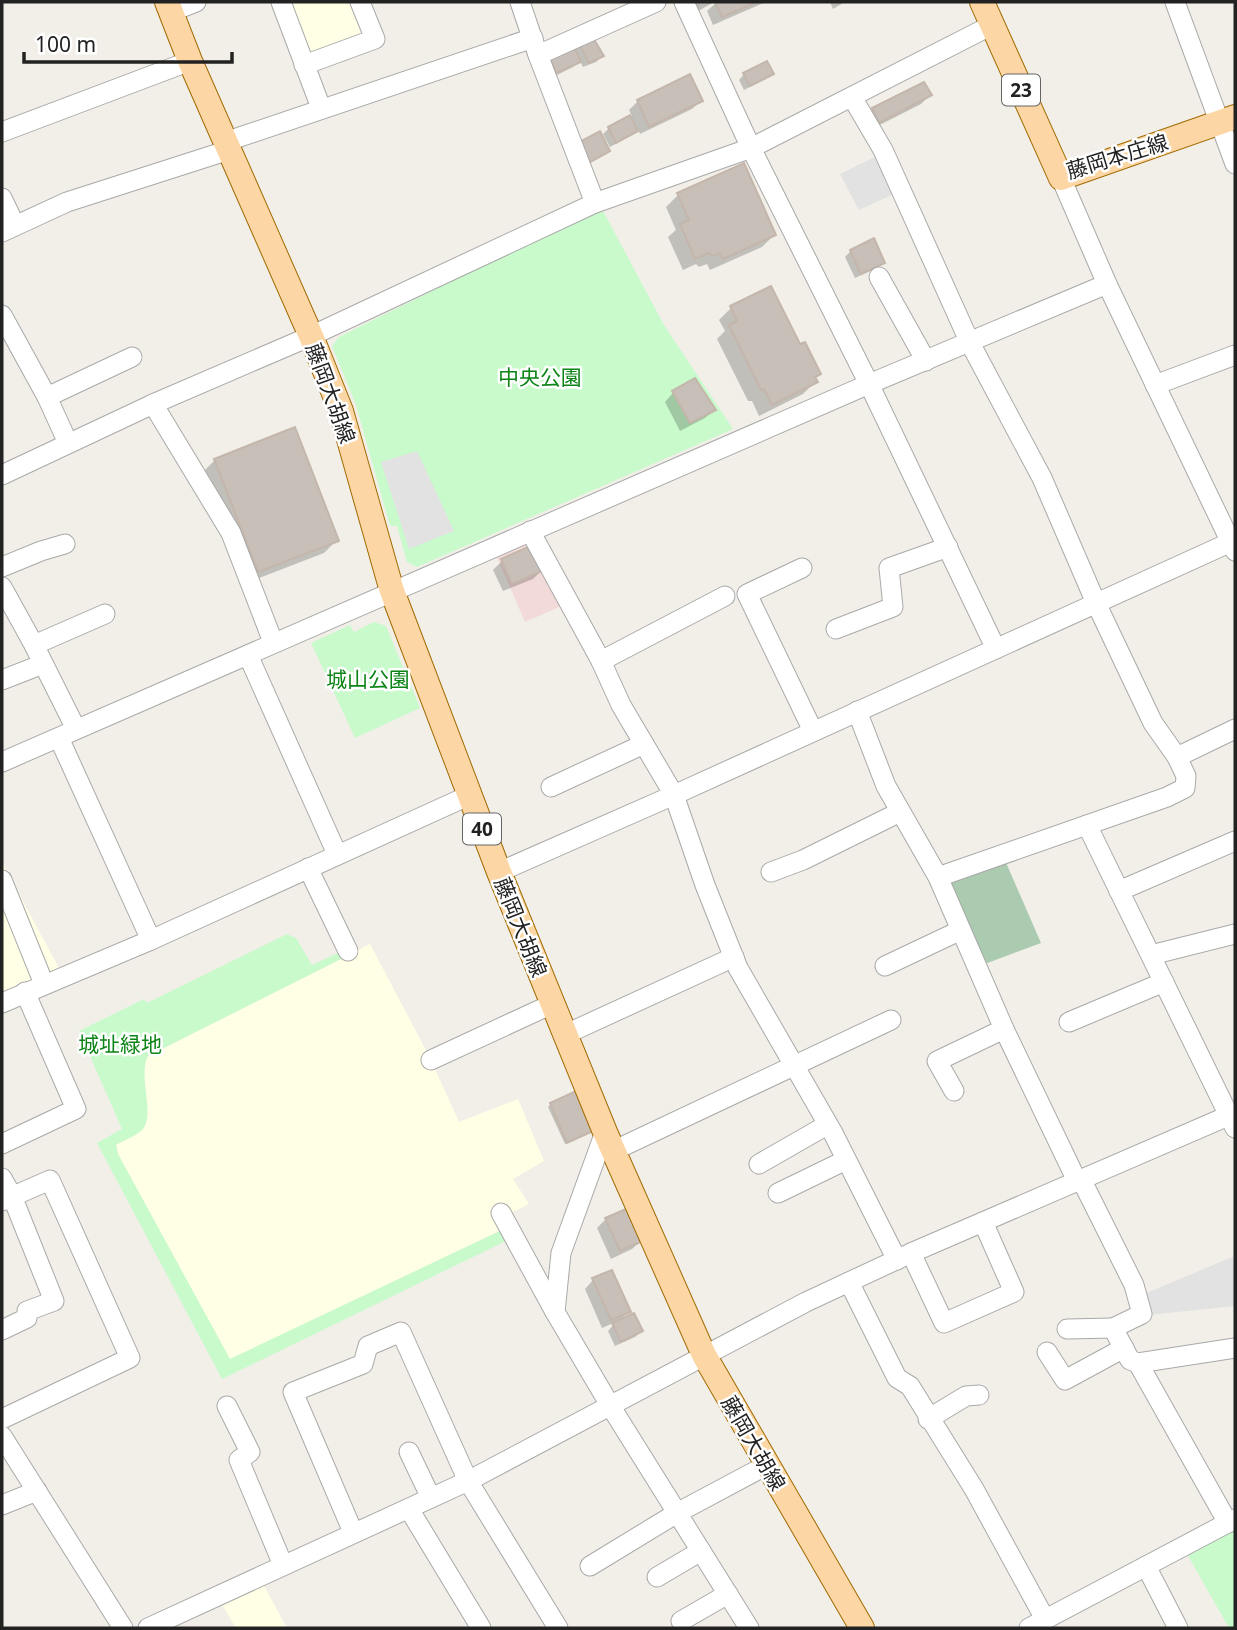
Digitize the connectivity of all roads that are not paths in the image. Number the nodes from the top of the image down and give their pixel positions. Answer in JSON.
{"nodes":[{"id":1,"x":196,"y":2,"type":"edge"},
{"id":2,"x":281,"y":2,"type":"edge"},
{"id":3,"x":360,"y":2,"type":"edge"},
{"id":4,"x":520,"y":2,"type":"edge"},
{"id":5,"x":656,"y":2,"type":"edge"},
{"id":6,"x":684,"y":2,"type":"edge"},
{"id":7,"x":982,"y":2,"type":"edge"},
{"id":8,"x":1175,"y":2,"type":"edge"},
{"id":9,"x":169,"y":7,"type":"edge"},
{"id":10,"x":992,"y":25,"type":"junction"},
{"id":11,"x":535,"y":46,"type":"junction"},
{"id":12,"x":190,"y":61,"type":"junction"},
{"id":13,"x":304,"y":65,"type":"junction"},
{"id":14,"x":852,"y":97,"type":"junction"},
{"id":15,"x":321,"y":108,"type":"junction"},
{"id":16,"x":1228,"y":119,"type":"edge"},
{"id":17,"x":2,"y":132,"type":"edge"},
{"id":18,"x":227,"y":146,"type":"junction"},
{"id":19,"x":751,"y":148,"type":"junction"},
{"id":20,"x":1235,"y":164,"type":"edge"},
{"id":21,"x":1060,"y":178,"type":"junction"},
{"id":22,"x":2,"y":198,"type":"edge"},
{"id":23,"x":595,"y":203,"type":"junction"},
{"id":24,"x":8,"y":228,"type":"edge"},
{"id":25,"x":879,"y":277,"type":"dead end"},
{"id":26,"x":1107,"y":284,"type":"junction"},
{"id":27,"x":2,"y":315,"type":"edge"},
{"id":28,"x":311,"y":336,"type":"junction"},
{"id":29,"x":970,"y":343,"type":"junction"},
{"id":30,"x":1235,"y":355,"type":"edge"},
{"id":31,"x":132,"y":357,"type":"dead end"},
{"id":32,"x":926,"y":361,"type":"junction"},
{"id":33,"x":869,"y":384,"type":"junction"},
{"id":34,"x":1155,"y":385,"type":"junction"},
{"id":35,"x":47,"y":397,"type":"junction"},
{"id":36,"x":153,"y":404,"type":"junction"},
{"id":37,"x":68,"y":443,"type":"junction"},
{"id":38,"x":2,"y":475,"type":"edge"},
{"id":39,"x":530,"y":531,"type":"junction"},
{"id":40,"x":65,"y":544,"type":"dead end"},
{"id":41,"x":1233,"y":546,"type":"edge"},
{"id":42,"x":948,"y":547,"type":"junction"},
{"id":43,"x":2,"y":567,"type":"edge"},
{"id":44,"x":802,"y":568,"type":"dead end"},
{"id":45,"x":2,"y":587,"type":"edge"},
{"id":46,"x":392,"y":591,"type":"junction"},
{"id":47,"x":725,"y":596,"type":"dead end"},
{"id":48,"x":1096,"y":603,"type":"junction"},
{"id":49,"x":105,"y":614,"type":"dead end"},
{"id":50,"x":836,"y":629,"type":"dead end"},
{"id":51,"x":274,"y":642,"type":"junction"},
{"id":52,"x":34,"y":645,"type":"junction"},
{"id":53,"x":996,"y":649,"type":"junction"},
{"id":54,"x":248,"y":655,"type":"junction"},
{"id":55,"x":601,"y":661,"type":"junction"},
{"id":56,"x":44,"y":664,"type":"junction"},
{"id":57,"x":2,"y":680,"type":"edge"},
{"id":58,"x":857,"y":711,"type":"junction"},
{"id":59,"x":1235,"y":729,"type":"edge"},
{"id":60,"x":813,"y":731,"type":"junction"},
{"id":61,"x":67,"y":734,"type":"junction"},
{"id":62,"x":644,"y":744,"type":"junction"},
{"id":63,"x":1177,"y":757,"type":"junction"},
{"id":64,"x":2,"y":762,"type":"edge"},
{"id":65,"x":551,"y":787,"type":"dead end"},
{"id":66,"x":674,"y":795,"type":"junction"},
{"id":67,"x":470,"y":796,"type":"junction"},
{"id":68,"x":900,"y":811,"type":"junction"},
{"id":69,"x":1087,"y":825,"type":"junction"},
{"id":70,"x":1235,"y":841,"type":"edge"},
{"id":71,"x":337,"y":854,"type":"junction"},
{"id":72,"x":308,"y":868,"type":"junction"},
{"id":73,"x":499,"y":872,"type":"junction"},
{"id":74,"x":771,"y":872,"type":"dead end"},
{"id":75,"x":938,"y":877,"type":"junction"},
{"id":76,"x":2,"y":880,"type":"edge"},
{"id":77,"x":1119,"y":891,"type":"junction"},
{"id":78,"x":961,"y":930,"type":"junction"},
{"id":79,"x":1235,"y":934,"type":"edge"},
{"id":80,"x":151,"y":940,"type":"junction"},
{"id":81,"x":348,"y":951,"type":"dead end"},
{"id":82,"x":1151,"y":955,"type":"junction"},
{"id":83,"x":734,"y":957,"type":"junction"},
{"id":84,"x":884,"y":966,"type":"dead end"},
{"id":85,"x":1164,"y":982,"type":"junction"},
{"id":86,"x":44,"y":984,"type":"junction"},
{"id":87,"x":26,"y":992,"type":"junction"},
{"id":88,"x":2,"y":1003,"type":"edge"},
{"id":89,"x":552,"y":1004,"type":"junction"},
{"id":90,"x":891,"y":1020,"type":"dead end"},
{"id":91,"x":1069,"y":1022,"type":"dead end"},
{"id":92,"x":1004,"y":1029,"type":"junction"},
{"id":93,"x":564,"y":1035,"type":"junction"},
{"id":94,"x":431,"y":1060,"type":"dead end"},
{"id":95,"x":794,"y":1067,"type":"junction"},
{"id":96,"x":954,"y":1091,"type":"dead end"},
{"id":97,"x":1233,"y":1118,"type":"edge"},
{"id":98,"x":828,"y":1125,"type":"junction"},
{"id":99,"x":609,"y":1142,"type":"junction"},
{"id":100,"x":2,"y":1144,"type":"edge"},
{"id":101,"x":846,"y":1160,"type":"junction"},
{"id":102,"x":759,"y":1164,"type":"dead end"},
{"id":103,"x":2,"y":1178,"type":"edge"},
{"id":104,"x":1079,"y":1180,"type":"junction"},
{"id":105,"x":778,"y":1193,"type":"dead end"},
{"id":106,"x":7,"y":1198,"type":"edge"},
{"id":107,"x":501,"y":1213,"type":"dead end"},
{"id":108,"x":983,"y":1222,"type":"junction"},
{"id":109,"x":904,"y":1257,"type":"junction"},
{"id":110,"x":849,"y":1282,"type":"junction"},
{"id":111,"x":555,"y":1311,"type":"junction"},
{"id":112,"x":1113,"y":1328,"type":"junction"},
{"id":113,"x":1067,"y":1329,"type":"dead end"},
{"id":114,"x":2,"y":1330,"type":"edge"},
{"id":115,"x":1124,"y":1348,"type":"junction"},
{"id":116,"x":1235,"y":1348,"type":"edge"},
{"id":117,"x":1047,"y":1352,"type":"dead end"},
{"id":118,"x":704,"y":1355,"type":"junction"},
{"id":119,"x":1138,"y":1363,"type":"junction"},
{"id":120,"x":979,"y":1395,"type":"dead end"},
{"id":121,"x":227,"y":1406,"type":"dead end"},
{"id":122,"x":611,"y":1407,"type":"junction"},
{"id":123,"x":2,"y":1419,"type":"edge"},
{"id":124,"x":928,"y":1419,"type":"junction"},
{"id":125,"x":2,"y":1436,"type":"edge"},
{"id":126,"x":409,"y":1452,"type":"dead end"},
{"id":127,"x":767,"y":1465,"type":"junction"},
{"id":128,"x":468,"y":1481,"type":"junction"},
{"id":129,"x":37,"y":1492,"type":"junction"},
{"id":130,"x":431,"y":1498,"type":"junction"},
{"id":131,"x":2,"y":1505,"type":"edge"},
{"id":132,"x":409,"y":1509,"type":"junction"},
{"id":133,"x":677,"y":1513,"type":"junction"},
{"id":134,"x":1232,"y":1521,"type":"edge"},
{"id":135,"x":353,"y":1532,"type":"junction"},
{"id":136,"x":701,"y":1551,"type":"junction"},
{"id":137,"x":283,"y":1565,"type":"junction"},
{"id":138,"x":590,"y":1566,"type":"dead end"},
{"id":139,"x":1146,"y":1566,"type":"junction"},
{"id":140,"x":657,"y":1577,"type":"dead end"},
{"id":141,"x":728,"y":1594,"type":"junction"},
{"id":142,"x":681,"y":1621,"type":"dead end"},
{"id":143,"x":1037,"y":1624,"type":"edge"},
{"id":144,"x":123,"y":1628,"type":"edge"},
{"id":145,"x":148,"y":1628,"type":"edge"},
{"id":146,"x":481,"y":1628,"type":"edge"},
{"id":147,"x":558,"y":1628,"type":"edge"},
{"id":148,"x":749,"y":1628,"type":"edge"},
{"id":149,"x":862,"y":1628,"type":"edge"},
{"id":150,"x":1178,"y":1628,"type":"edge"}],
"edges":[{"from":1,"to":9,"type":"street"},
{"from":2,"to":13,"type":"street"},
{"from":3,"to":13,"type":"street"},
{"from":4,"to":11,"type":"street"},
{"from":5,"to":11,"type":"street"},
{"from":6,"to":19,"type":"street"},
{"from":7,"to":10,"type":"main road","name":"藤岡本庄線","number":"23"},
{"from":8,"to":16,"type":"street"},
{"from":9,"to":12,"type":"main road","name":"藤岡大胡線","number":"40"},
{"from":10,"to":14,"type":"street"},
{"from":10,"to":21,"type":"main road","name":"藤岡本庄線","number":"23"},
{"from":11,"to":15,"type":"street"},
{"from":11,"to":23,"type":"street"},
{"from":12,"to":17,"type":"street"},
{"from":12,"to":18,"type":"main road","name":"藤岡大胡線","number":"40"},
{"from":13,"to":15,"type":"street"},
{"from":14,"to":19,"type":"street"},
{"from":14,"to":29,"type":"street"},
{"from":15,"to":18,"type":"street"},
{"from":16,"to":20,"type":"street"},
{"from":16,"to":21,"type":"main road","name":"藤岡本庄線"},
{"from":18,"to":24,"type":"street"},
{"from":18,"to":28,"type":"main road","name":"藤岡大胡線","number":"40"},
{"from":19,"to":23,"type":"street"},
{"from":19,"to":33,"type":"street"},
{"from":21,"to":26,"type":"street"},
{"from":22,"to":24,"type":"street"},
{"from":23,"to":28,"type":"street"},
{"from":25,"to":32,"type":"street"},
{"from":26,"to":29,"type":"street"},
{"from":26,"to":34,"type":"street"},
{"from":27,"to":35,"type":"street"},
{"from":28,"to":36,"type":"street"},
{"from":28,"to":46,"type":"main road","name":"藤岡大胡線","number":"40"},
{"from":29,"to":32,"type":"street"},
{"from":29,"to":48,"type":"street"},
{"from":30,"to":34,"type":"street"},
{"from":31,"to":35,"type":"street"},
{"from":32,"to":33,"type":"street"},
{"from":33,"to":39,"type":"street"},
{"from":33,"to":42,"type":"street"},
{"from":34,"to":41,"type":"street"},
{"from":35,"to":37,"type":"street"},
{"from":36,"to":37,"type":"street"},
{"from":36,"to":51,"type":"street"},
{"from":37,"to":38,"type":"street"},
{"from":39,"to":46,"type":"street"},
{"from":39,"to":55,"type":"street"},
{"from":40,"to":43,"type":"street"},
{"from":41,"to":48,"type":"street"},
{"from":42,"to":50,"type":"street"},
{"from":42,"to":53,"type":"street"},
{"from":44,"to":60,"type":"street"},
{"from":45,"to":52,"type":"street"},
{"from":46,"to":51,"type":"street"},
{"from":46,"to":67,"type":"main road","name":"藤岡大胡線","number":"40"},
{"from":47,"to":55,"type":"street"},
{"from":48,"to":53,"type":"street"},
{"from":48,"to":63,"type":"street"},
{"from":49,"to":52,"type":"street"},
{"from":51,"to":54,"type":"street"},
{"from":52,"to":56,"type":"street"},
{"from":53,"to":58,"type":"street"},
{"from":54,"to":61,"type":"street"},
{"from":54,"to":71,"type":"street"},
{"from":55,"to":62,"type":"street"},
{"from":56,"to":57,"type":"street"},
{"from":56,"to":61,"type":"street"},
{"from":58,"to":60,"type":"street"},
{"from":58,"to":68,"type":"street"},
{"from":59,"to":63,"type":"street"},
{"from":60,"to":66,"type":"street"},
{"from":61,"to":64,"type":"street"},
{"from":61,"to":80,"type":"street"},
{"from":62,"to":65,"type":"street"},
{"from":62,"to":66,"type":"street"},
{"from":63,"to":69,"type":"street"},
{"from":66,"to":73,"type":"street"},
{"from":66,"to":83,"type":"street"},
{"from":67,"to":71,"type":"street"},
{"from":67,"to":73,"type":"main road","name":"藤岡大胡線","number":"40"},
{"from":68,"to":74,"type":"street"},
{"from":68,"to":75,"type":"street"},
{"from":69,"to":75,"type":"street"},
{"from":69,"to":77,"type":"street"},
{"from":70,"to":77,"type":"street"},
{"from":71,"to":72,"type":"street"},
{"from":72,"to":80,"type":"street"},
{"from":72,"to":81,"type":"street"},
{"from":73,"to":89,"type":"main road","name":"藤岡大胡線","number":"40"},
{"from":75,"to":78,"type":"street"},
{"from":76,"to":86,"type":"street"},
{"from":77,"to":82,"type":"street"},
{"from":78,"to":84,"type":"street"},
{"from":78,"to":92,"type":"street"},
{"from":79,"to":82,"type":"street"},
{"from":80,"to":86,"type":"street"},
{"from":82,"to":85,"type":"street"},
{"from":83,"to":93,"type":"street"},
{"from":83,"to":95,"type":"street"},
{"from":85,"to":91,"type":"street"},
{"from":85,"to":97,"type":"street"},
{"from":86,"to":87,"type":"street"},
{"from":87,"to":88,"type":"street"},
{"from":87,"to":100,"type":"street"},
{"from":89,"to":93,"type":"main road","name":"藤岡大胡線","number":"40"},
{"from":89,"to":94,"type":"street"},
{"from":90,"to":95,"type":"street"},
{"from":92,"to":96,"type":"street"},
{"from":92,"to":104,"type":"street"},
{"from":93,"to":99,"type":"main road","name":"藤岡大胡線","number":"40"},
{"from":95,"to":98,"type":"street"},
{"from":95,"to":99,"type":"street"},
{"from":97,"to":104,"type":"street"},
{"from":98,"to":101,"type":"street"},
{"from":98,"to":102,"type":"street"},
{"from":99,"to":111,"type":"street"},
{"from":99,"to":118,"type":"main road","name":"藤岡大胡線","number":"40"},
{"from":101,"to":105,"type":"street"},
{"from":101,"to":109,"type":"street"},
{"from":103,"to":106,"type":"street"},
{"from":104,"to":108,"type":"street"},
{"from":104,"to":112,"type":"street"},
{"from":106,"to":114,"type":"street"},
{"from":106,"to":123,"type":"street"},
{"from":107,"to":111,"type":"street"},
{"from":108,"to":109,"type":"street"},
{"from":108,"to":109,"type":"street"},
{"from":109,"to":110,"type":"street"},
{"from":110,"to":118,"type":"street"},
{"from":110,"to":124,"type":"street"},
{"from":111,"to":122,"type":"street"},
{"from":112,"to":113,"type":"street"},
{"from":112,"to":115,"type":"street"},
{"from":115,"to":117,"type":"street"},
{"from":115,"to":119,"type":"street"},
{"from":116,"to":119,"type":"street"},
{"from":118,"to":122,"type":"street"},
{"from":118,"to":127,"type":"main road","name":"藤岡大胡線","number":"40"},
{"from":119,"to":134,"type":"street"},
{"from":120,"to":124,"type":"street"},
{"from":121,"to":137,"type":"street"},
{"from":122,"to":128,"type":"street"},
{"from":122,"to":133,"type":"street"},
{"from":124,"to":143,"type":"street"},
{"from":125,"to":129,"type":"street"},
{"from":126,"to":130,"type":"street"},
{"from":127,"to":133,"type":"street"},
{"from":127,"to":149,"type":"main road","name":"藤岡大胡線","number":"40"},
{"from":128,"to":130,"type":"street"},
{"from":128,"to":135,"type":"street"},
{"from":128,"to":147,"type":"street"},
{"from":129,"to":131,"type":"street"},
{"from":129,"to":144,"type":"street"},
{"from":130,"to":132,"type":"street"},
{"from":132,"to":135,"type":"street"},
{"from":132,"to":146,"type":"street"},
{"from":133,"to":136,"type":"street"},
{"from":133,"to":138,"type":"street"},
{"from":134,"to":139,"type":"street"},
{"from":135,"to":137,"type":"street"},
{"from":136,"to":140,"type":"street"},
{"from":136,"to":141,"type":"street"},
{"from":137,"to":145,"type":"street"},
{"from":139,"to":143,"type":"street"},
{"from":139,"to":150,"type":"street"},
{"from":141,"to":142,"type":"street"},
{"from":141,"to":148,"type":"street"}]}
